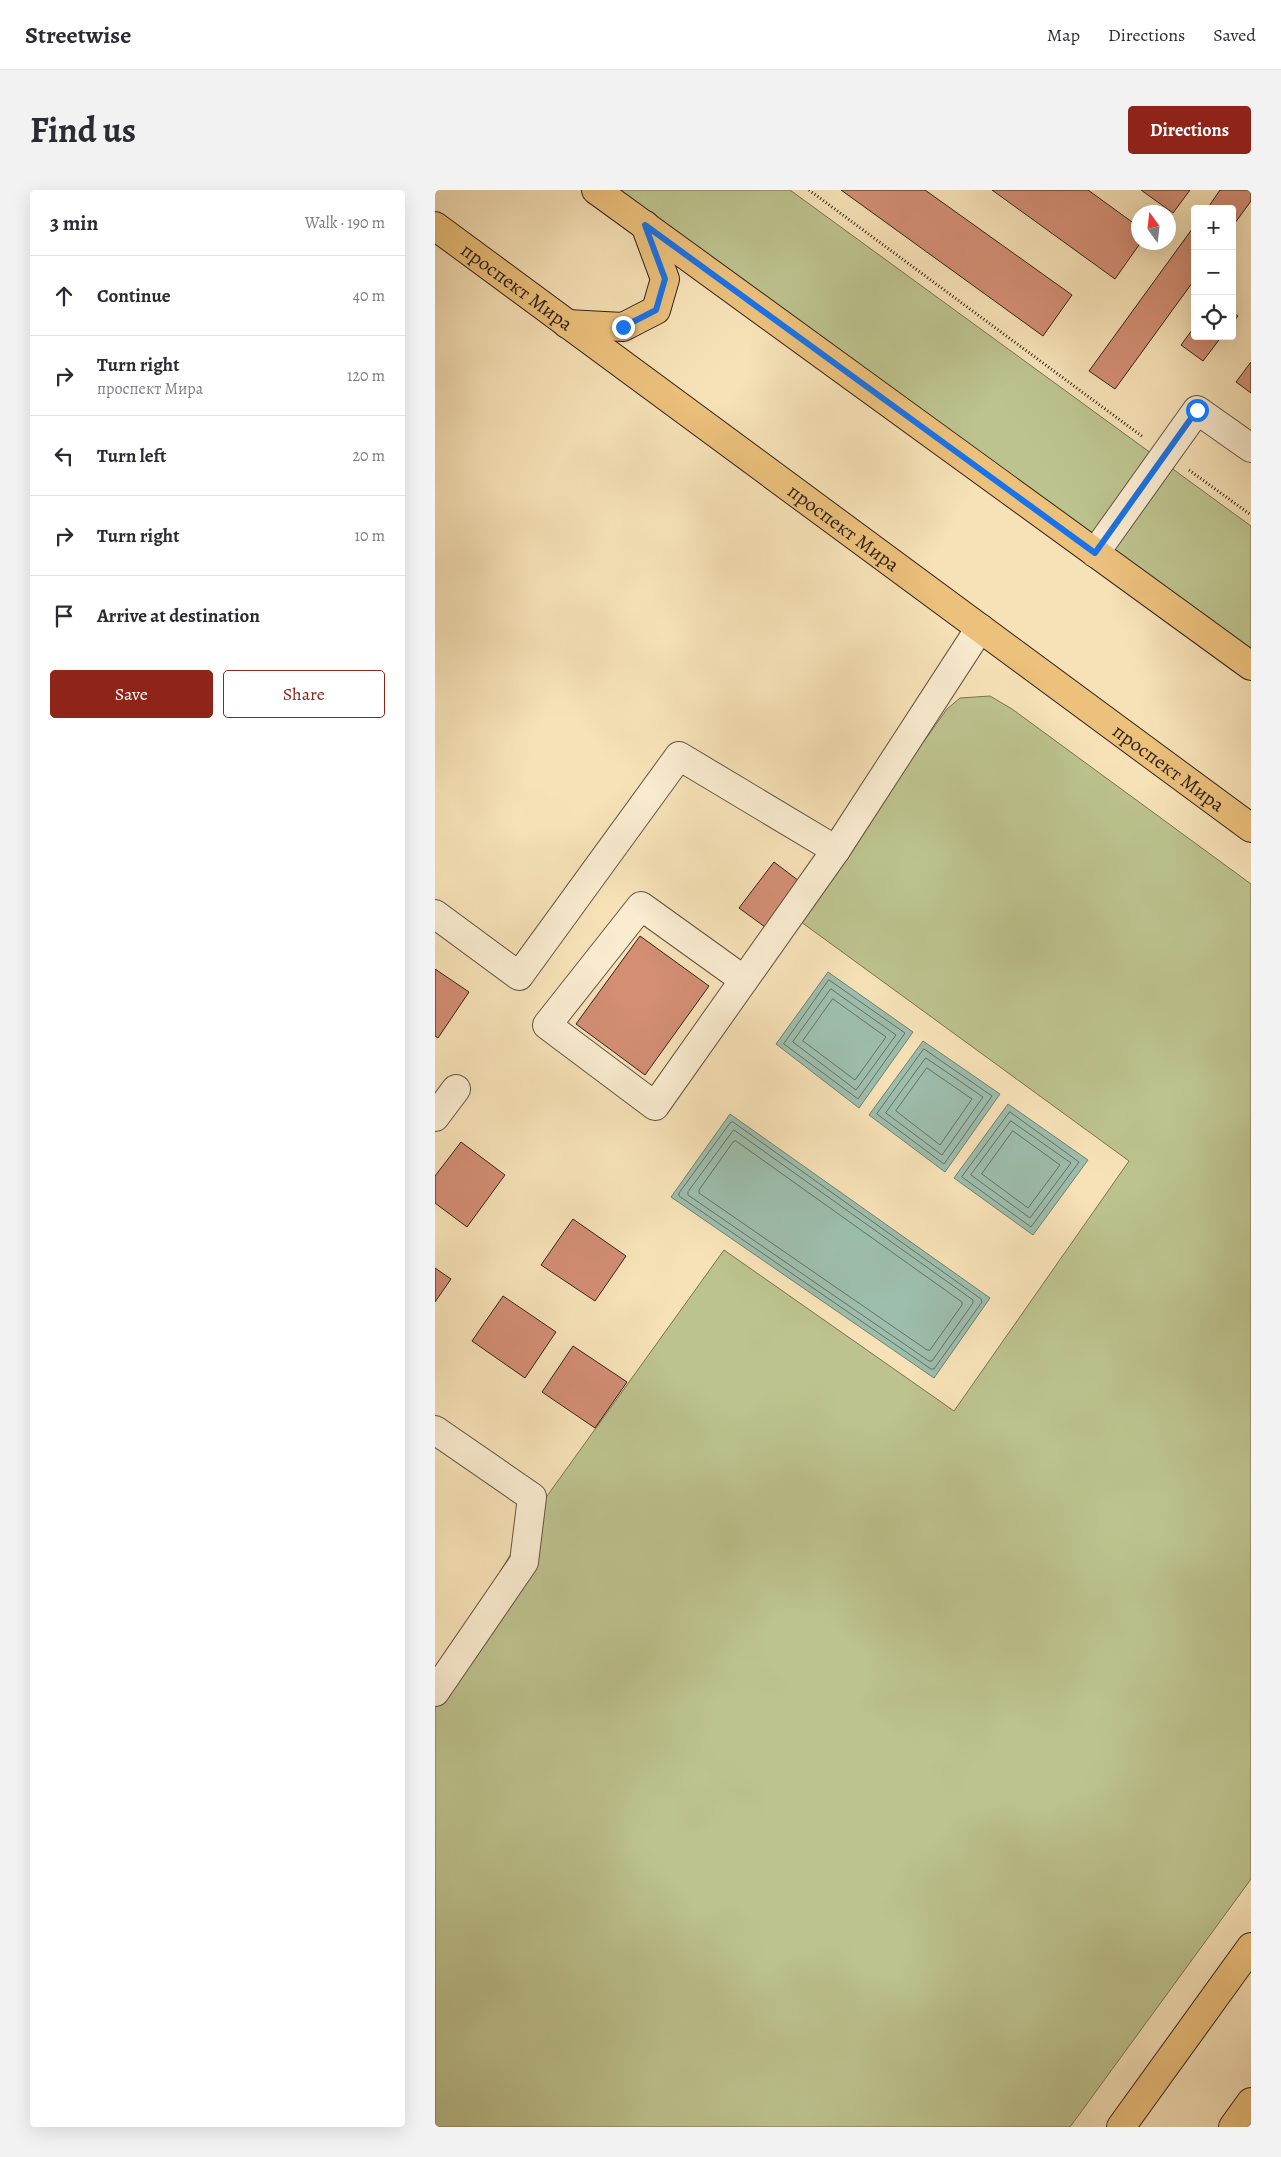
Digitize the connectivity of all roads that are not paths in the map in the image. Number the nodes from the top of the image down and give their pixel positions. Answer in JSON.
{"nodes":[{"id":1,"x":596,"y":190,"type":"edge"},
{"id":2,"x":645,"y":225,"type":"junction"},
{"id":3,"x":435,"y":226,"type":"edge"},
{"id":4,"x":567,"y":324,"type":"junction"},
{"id":5,"x":1251,"y":448,"type":"edge"},
{"id":6,"x":1095,"y":553,"type":"junction"},
{"id":7,"x":980,"y":628,"type":"junction"},
{"id":8,"x":1251,"y":666,"type":"edge"},
{"id":9,"x":1251,"y":828,"type":"edge"},
{"id":10,"x":836,"y":850,"type":"junction"},
{"id":11,"x":435,"y":914,"type":"edge"},
{"id":12,"x":743,"y":980,"type":"junction"},
{"id":13,"x":455,"y":1089,"type":"dead end"},
{"id":14,"x":435,"y":1117,"type":"edge"},
{"id":15,"x":435,"y":1430,"type":"edge"},
{"id":16,"x":435,"y":1692,"type":"edge"},
{"id":17,"x":1251,"y":1947,"type":"edge"},
{"id":18,"x":1251,"y":2102,"type":"edge"},
{"id":19,"x":1121,"y":2127,"type":"edge"},
{"id":20,"x":1233,"y":2127,"type":"edge"}],
"edges":[{"from":1,"to":2,"type":"main road"},
{"from":2,"to":4,"type":"main road"},
{"from":2,"to":6,"type":"main road"},
{"from":3,"to":4,"type":"main road","name":"проспект Мира"},
{"from":4,"to":7,"type":"main road","name":"проспект Мира"},
{"from":5,"to":6,"type":"street"},
{"from":6,"to":8,"type":"main road"},
{"from":7,"to":9,"type":"main road","name":"проспект Мира"},
{"from":7,"to":10,"type":"street"},
{"from":10,"to":11,"type":"street"},
{"from":10,"to":12,"type":"street"},
{"from":12,"to":12,"type":"street"},
{"from":13,"to":14,"type":"street"},
{"from":15,"to":16,"type":"street"},
{"from":17,"to":19,"type":"main road"},
{"from":18,"to":20,"type":"main road"}]}
